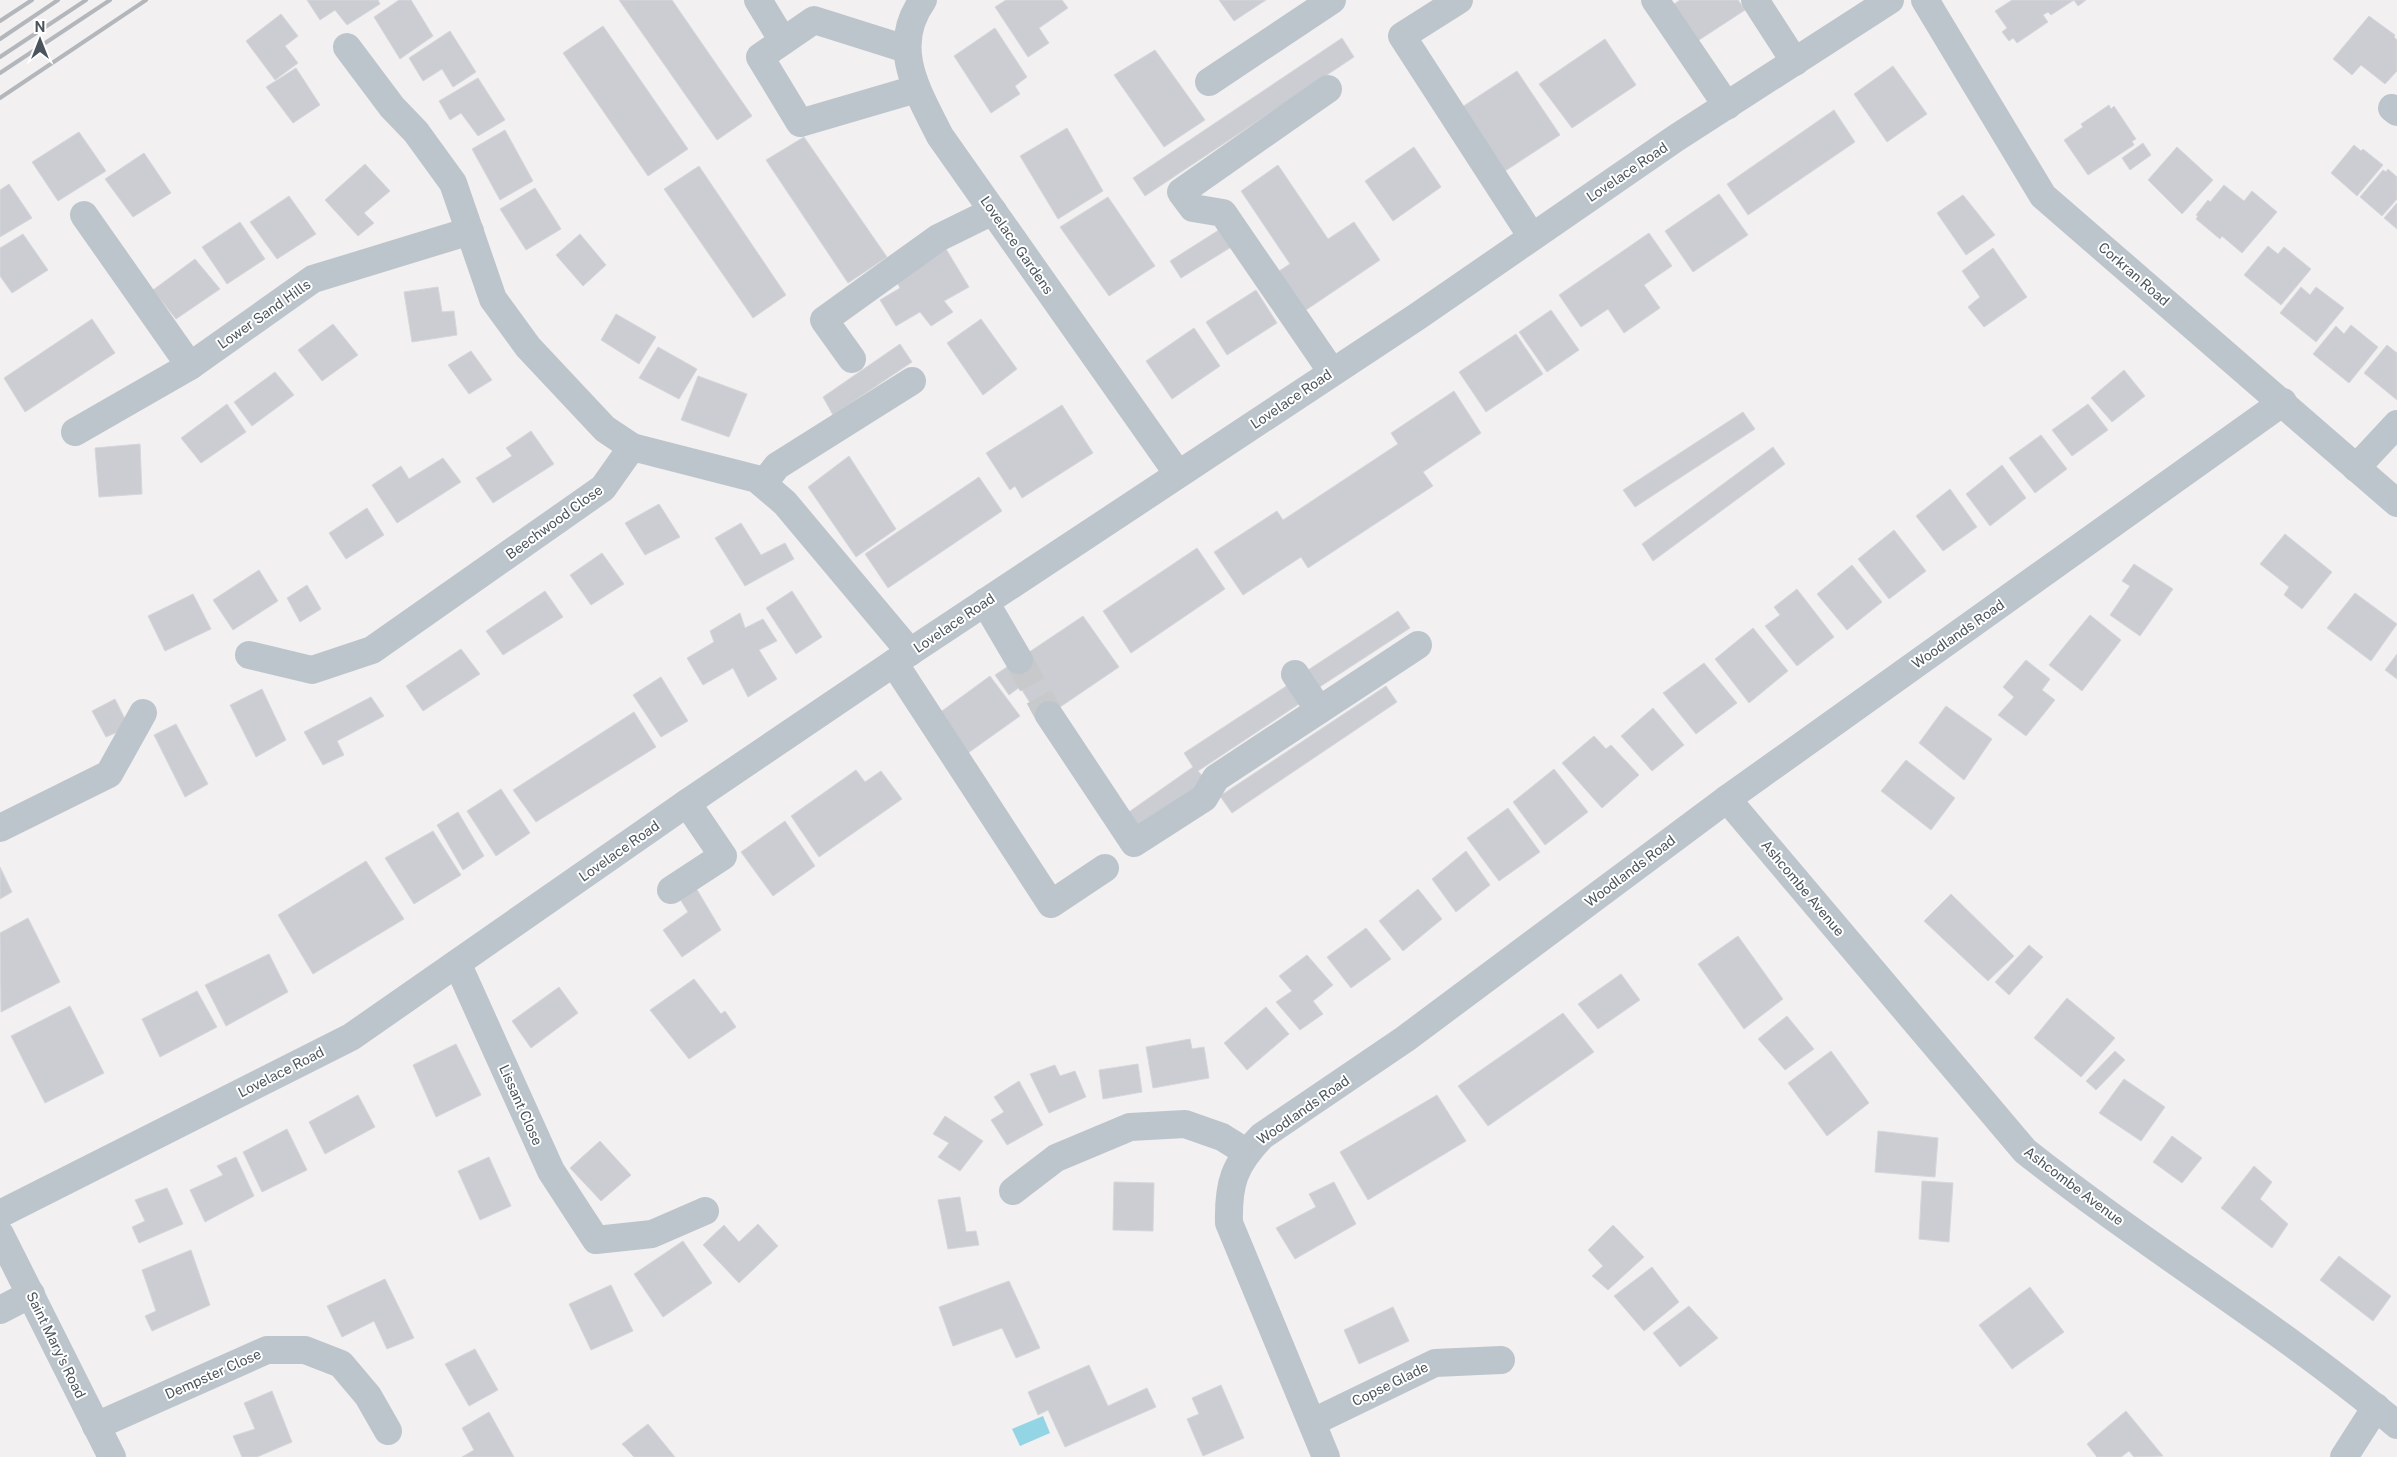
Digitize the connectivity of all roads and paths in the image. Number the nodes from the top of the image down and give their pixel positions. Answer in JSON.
{"nodes":[{"id":1,"x":758,"y":0,"type":"edge"},
{"id":2,"x":923,"y":0,"type":"edge"},
{"id":3,"x":1332,"y":0,"type":"edge"},
{"id":4,"x":1459,"y":0,"type":"edge"},
{"id":5,"x":1655,"y":0,"type":"edge"},
{"id":6,"x":1755,"y":0,"type":"edge"},
{"id":7,"x":1890,"y":0,"type":"edge"},
{"id":8,"x":1925,"y":0,"type":"edge"},
{"id":9,"x":783,"y":41,"type":"junction"},
{"id":10,"x":347,"y":47,"type":"dead end"},
{"id":11,"x":906,"y":49,"type":"junction"},
{"id":12,"x":1795,"y":62,"type":"junction"},
{"id":13,"x":1209,"y":82,"type":"dead end"},
{"id":14,"x":916,"y":89,"type":"junction"},
{"id":15,"x":1328,"y":89,"type":"dead end"},
{"id":16,"x":1727,"y":106,"type":"junction"},
{"id":17,"x":993,"y":211,"type":"junction"},
{"id":18,"x":84,"y":215,"type":"dead end"},
{"id":19,"x":470,"y":231,"type":"junction"},
{"id":20,"x":1532,"y":237,"type":"junction"},
{"id":21,"x":852,"y":359,"type":"dead end"},
{"id":22,"x":190,"y":366,"type":"junction"},
{"id":23,"x":1332,"y":372,"type":"junction"},
{"id":24,"x":912,"y":381,"type":"dead end"},
{"id":25,"x":2283,"y":402,"type":"junction"},
{"id":26,"x":2397,"y":424,"type":"edge"},
{"id":27,"x":75,"y":432,"type":"dead end"},
{"id":28,"x":632,"y":447,"type":"junction"},
{"id":29,"x":2356,"y":468,"type":"junction"},
{"id":30,"x":1178,"y":474,"type":"junction"},
{"id":31,"x":762,"y":484,"type":"junction"},
{"id":32,"x":2397,"y":503,"type":"edge"},
{"id":33,"x":985,"y":602,"type":"junction"},
{"id":34,"x":1418,"y":646,"type":"dead end"},
{"id":35,"x":249,"y":655,"type":"dead end"},
{"id":36,"x":902,"y":657,"type":"junction"},
{"id":37,"x":1019,"y":660,"type":"tunnel mouth"},
{"id":38,"x":1295,"y":674,"type":"dead end"},
{"id":39,"x":1319,"y":710,"type":"junction"},
{"id":40,"x":143,"y":713,"type":"dead end"},
{"id":41,"x":1049,"y":715,"type":"tunnel mouth"},
{"id":42,"x":1727,"y":799,"type":"junction"},
{"id":43,"x":687,"y":803,"type":"junction"},
{"id":44,"x":0,"y":828,"type":"edge"},
{"id":45,"x":1105,"y":868,"type":"dead end"},
{"id":46,"x":671,"y":890,"type":"dead end"},
{"id":47,"x":458,"y":965,"type":"junction"},
{"id":48,"x":1246,"y":1152,"type":"junction"},
{"id":49,"x":1013,"y":1191,"type":"dead end"},
{"id":50,"x":705,"y":1211,"type":"dead end"},
{"id":51,"x":0,"y":1214,"type":"edge"},
{"id":52,"x":0,"y":1234,"type":"edge"},
{"id":53,"x":31,"y":1294,"type":"junction"},
{"id":54,"x":0,"y":1310,"type":"edge"},
{"id":55,"x":1501,"y":1360,"type":"dead end"},
{"id":56,"x":2376,"y":1407,"type":"junction"},
{"id":57,"x":1313,"y":1422,"type":"junction"},
{"id":58,"x":2397,"y":1425,"type":"edge"},
{"id":59,"x":96,"y":1426,"type":"junction"},
{"id":60,"x":388,"y":1431,"type":"dead end"},
{"id":61,"x":112,"y":1457,"type":"edge"},
{"id":62,"x":1326,"y":1457,"type":"edge"},
{"id":63,"x":2344,"y":1457,"type":"edge"}],
"edges":[{"from":1,"to":9,"type":"street"},
{"from":2,"to":11,"type":"street","name":"Lovelace Gardens"},
{"from":3,"to":13,"type":"street"},
{"from":4,"to":20,"type":"street"},
{"from":5,"to":16,"type":"street"},
{"from":6,"to":12,"type":"street"},
{"from":7,"to":12,"type":"street","name":"Lovelace Road"},
{"from":8,"to":25,"type":"street","name":"Corkran Road"},
{"from":9,"to":11,"type":"street"},
{"from":9,"to":14,"type":"street"},
{"from":10,"to":19,"type":"street"},
{"from":11,"to":14,"type":"street","name":"Lovelace Gardens"},
{"from":12,"to":16,"type":"street","name":"Lovelace Road"},
{"from":14,"to":17,"type":"street","name":"Lovelace Gardens"},
{"from":15,"to":23,"type":"street"},
{"from":16,"to":20,"type":"street","name":"Lovelace Road"},
{"from":17,"to":21,"type":"street"},
{"from":17,"to":30,"type":"street","name":"Lovelace Gardens"},
{"from":18,"to":22,"type":"street"},
{"from":19,"to":22,"type":"street","name":"Lower Sand Hills"},
{"from":19,"to":28,"type":"street"},
{"from":20,"to":23,"type":"street","name":"Lovelace Road"},
{"from":22,"to":27,"type":"street","name":"Lower Sand Hills"},
{"from":23,"to":30,"type":"street","name":"Lovelace Road"},
{"from":24,"to":31,"type":"street"},
{"from":25,"to":29,"type":"street","name":"Corkran Road"},
{"from":25,"to":42,"type":"street","name":"Woodlands Road"},
{"from":26,"to":29,"type":"street"},
{"from":28,"to":31,"type":"street"},
{"from":28,"to":35,"type":"street","name":"Beechwood Close"},
{"from":29,"to":32,"type":"street","name":"Corkran Road"},
{"from":30,"to":33,"type":"street","name":"Lovelace Road"},
{"from":31,"to":36,"type":"street"},
{"from":33,"to":36,"type":"street","name":"Lovelace Road"},
{"from":33,"to":37,"type":"street"},
{"from":34,"to":39,"type":"street"},
{"from":36,"to":43,"type":"street","name":"Lovelace Road"},
{"from":36,"to":45,"type":"street"},
{"from":38,"to":39,"type":"street"},
{"from":39,"to":41,"type":"street"},
{"from":40,"to":44,"type":"street"},
{"from":42,"to":48,"type":"street","name":"Woodlands Road"},
{"from":42,"to":56,"type":"street","name":"Ashcombe Avenue"},
{"from":43,"to":46,"type":"street"},
{"from":43,"to":47,"type":"street","name":"Lovelace Road"},
{"from":47,"to":50,"type":"street","name":"Lissant Close"},
{"from":47,"to":51,"type":"street","name":"Lovelace Road"},
{"from":48,"to":49,"type":"street"},
{"from":48,"to":57,"type":"street","name":"Woodlands Road"},
{"from":52,"to":53,"type":"street","name":"Saint Mary's Road"},
{"from":53,"to":54,"type":"street"},
{"from":53,"to":59,"type":"street","name":"Saint Mary's Road"},
{"from":55,"to":57,"type":"street","name":"Copse Glade"},
{"from":56,"to":58,"type":"street","name":"Ashcombe Avenue"},
{"from":56,"to":63,"type":"street"},
{"from":57,"to":62,"type":"street","name":"Woodlands Road"},
{"from":59,"to":60,"type":"street","name":"Dempster Close"},
{"from":59,"to":61,"type":"street","name":"Saint Mary's Road"}]}
